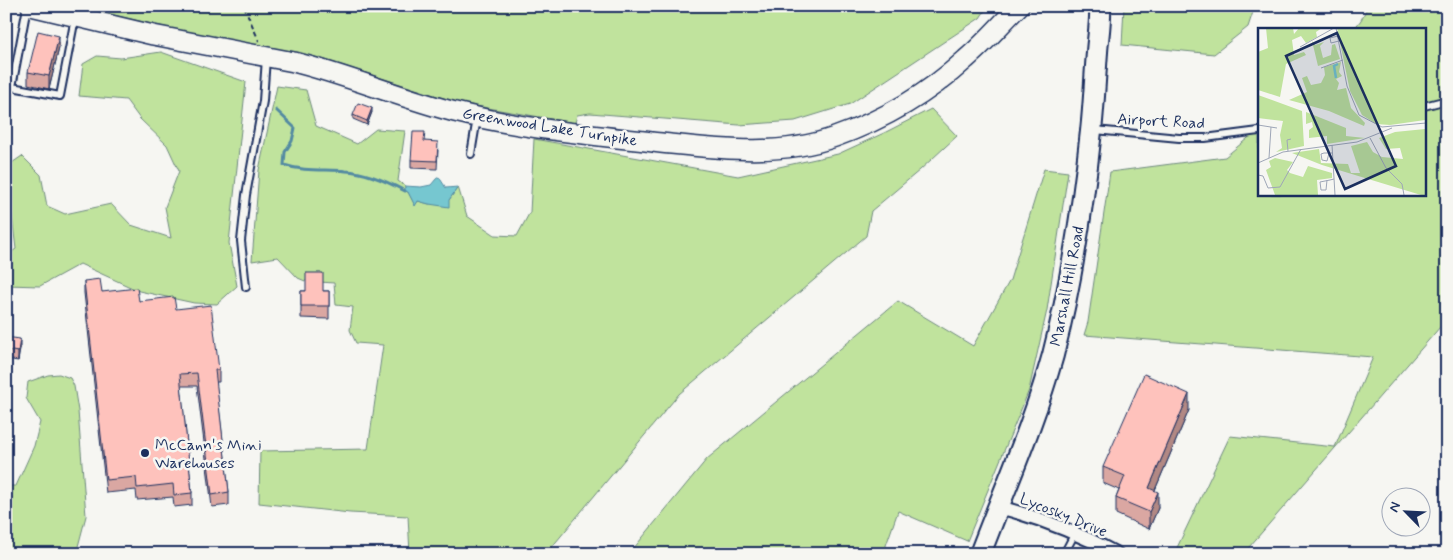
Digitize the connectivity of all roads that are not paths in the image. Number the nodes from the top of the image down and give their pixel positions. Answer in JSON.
{"nodes":[{"id":1,"x":27,"y":6,"type":"edge"},
{"id":2,"x":31,"y":6,"type":"edge"},
{"id":3,"x":1008,"y":6,"type":"edge"},
{"id":4,"x":1018,"y":6,"type":"edge"},
{"id":5,"x":1100,"y":6,"type":"edge"},
{"id":6,"x":75,"y":17,"type":"junction"},
{"id":7,"x":989,"y":36,"type":"junction"},
{"id":8,"x":266,"y":57,"type":"junction"},
{"id":9,"x":1447,"y":100,"type":"edge"},
{"id":10,"x":1426,"y":105,"type":"edge"},
{"id":11,"x":478,"y":117,"type":"junction"},
{"id":12,"x":1091,"y":130,"type":"junction"},
{"id":13,"x":1258,"y":131,"type":"edge"},
{"id":14,"x":470,"y":154,"type":"dead end"},
{"id":15,"x":246,"y":287,"type":"dead end"},
{"id":16,"x":999,"y":507,"type":"junction"},
{"id":17,"x":1075,"y":533,"type":"junction"},
{"id":18,"x":980,"y":554,"type":"edge"},
{"id":19,"x":1064,"y":554,"type":"edge"},
{"id":20,"x":1117,"y":554,"type":"edge"}],
"edges":[{"from":1,"to":6,"type":"lane"},
{"from":2,"to":6,"type":"main road","name":"Greenwood Lake Turnpike"},
{"from":3,"to":7,"type":"main road","name":"Greenwood Lake Turnpike"},
{"from":4,"to":7,"type":"main road","name":"Greenwood Lake Turnpike"},
{"from":5,"to":12,"type":"main road","name":"Marshall Hill Road"},
{"from":6,"to":8,"type":"main road","name":"Greenwood Lake Turnpike"},
{"from":7,"to":11,"type":"main road","name":"Greenwood Lake Turnpike"},
{"from":8,"to":11,"type":"main road","name":"Greenwood Lake Turnpike"},
{"from":8,"to":15,"type":"lane"},
{"from":9,"to":10,"type":"lane"},
{"from":11,"to":14,"type":"lane"},
{"from":12,"to":13,"type":"lane","name":"Airport Road"},
{"from":12,"to":16,"type":"main road","name":"Marshall Hill Road"},
{"from":16,"to":17,"type":"street","name":"Lycosky Drive"},
{"from":16,"to":18,"type":"main road","name":"Marshall Hill Road"},
{"from":17,"to":19,"type":"lane"},
{"from":17,"to":20,"type":"street","name":"Lycosky Drive"}]}
